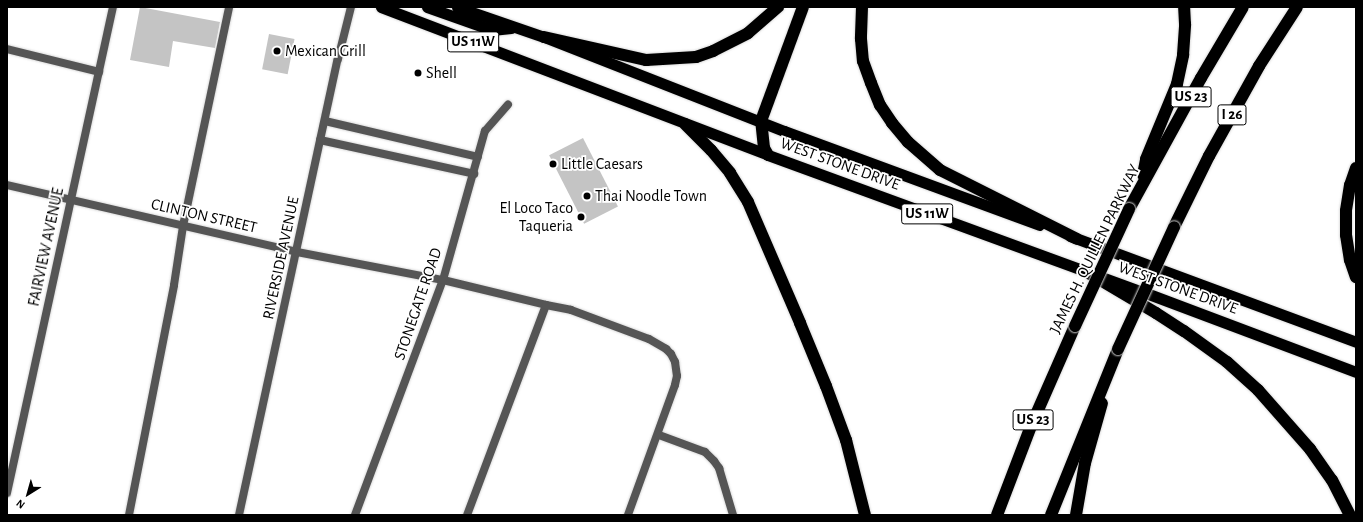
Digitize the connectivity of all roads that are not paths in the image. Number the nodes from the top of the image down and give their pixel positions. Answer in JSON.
{"nodes":[{"id":1,"x":113,"y":7,"type":"edge"},
{"id":2,"x":229,"y":7,"type":"edge"},
{"id":3,"x":351,"y":7,"type":"edge"},
{"id":4,"x":381,"y":7,"type":"edge"},
{"id":5,"x":427,"y":7,"type":"edge"},
{"id":6,"x":457,"y":7,"type":"edge"},
{"id":7,"x":778,"y":7,"type":"edge"},
{"id":8,"x":804,"y":7,"type":"edge"},
{"id":9,"x":862,"y":7,"type":"edge"},
{"id":10,"x":1184,"y":7,"type":"edge"},
{"id":11,"x":1243,"y":7,"type":"edge"},
{"id":12,"x":1297,"y":7,"type":"edge"},
{"id":13,"x":514,"y":27,"type":"junction"},
{"id":14,"x":544,"y":37,"type":"junction"},
{"id":15,"x":7,"y":49,"type":"edge"},
{"id":16,"x":99,"y":72,"type":"junction"},
{"id":17,"x":508,"y":105,"type":"dead end"},
{"id":18,"x":761,"y":121,"type":"junction"},
{"id":19,"x":325,"y":122,"type":"junction"},
{"id":20,"x":685,"y":124,"type":"junction"},
{"id":21,"x":320,"y":140,"type":"junction"},
{"id":22,"x":768,"y":155,"type":"junction"},
{"id":23,"x":478,"y":157,"type":"junction"},
{"id":24,"x":1356,"y":168,"type":"edge"},
{"id":25,"x":474,"y":174,"type":"junction"},
{"id":26,"x":7,"y":185,"type":"edge"},
{"id":27,"x":1140,"y":188,"type":"junction"},
{"id":28,"x":71,"y":198,"type":"junction"},
{"id":29,"x":183,"y":226,"type":"junction"},
{"id":30,"x":1077,"y":239,"type":"junction"},
{"id":31,"x":297,"y":252,"type":"junction"},
{"id":32,"x":1087,"y":272,"type":"junction"},
{"id":33,"x":1356,"y":277,"type":"edge"},
{"id":34,"x":443,"y":280,"type":"junction"},
{"id":35,"x":546,"y":305,"type":"junction"},
{"id":36,"x":1356,"y":342,"type":"edge"},
{"id":37,"x":1118,"y":349,"type":"junction"},
{"id":38,"x":1356,"y":372,"type":"edge"},
{"id":39,"x":659,"y":435,"type":"junction"},
{"id":40,"x":7,"y":493,"type":"edge"},
{"id":41,"x":128,"y":515,"type":"edge"},
{"id":42,"x":239,"y":515,"type":"edge"},
{"id":43,"x":356,"y":515,"type":"edge"},
{"id":44,"x":467,"y":515,"type":"edge"},
{"id":45,"x":628,"y":515,"type":"edge"},
{"id":46,"x":733,"y":515,"type":"edge"},
{"id":47,"x":865,"y":515,"type":"edge"},
{"id":48,"x":997,"y":515,"type":"edge"},
{"id":49,"x":1051,"y":515,"type":"edge"},
{"id":50,"x":1076,"y":515,"type":"edge"},
{"id":51,"x":1350,"y":515,"type":"edge"}],
"edges":[{"from":1,"to":16,"type":"street","name":"FAIRVIEW AVENUE"},
{"from":2,"to":29,"type":"street"},
{"from":3,"to":19,"type":"street","name":"RIVERSIDE AVENUE"},
{"from":4,"to":20,"type":"highway","name":"WEST STONE DRIVE","number":"US 11W"},
{"from":5,"to":13,"type":"highway"},
{"from":6,"to":13,"type":"highway","name":"WEST STONE DRIVE","number":"US 11W"},
{"from":7,"to":14,"type":"highway"},
{"from":8,"to":18,"type":"highway"},
{"from":9,"to":30,"type":"highway"},
{"from":10,"to":27,"type":"highway"},
{"from":11,"to":27,"type":"highway","name":"JAMES H. QUILLEN PARKWAY","number":"US 23"},
{"from":12,"to":37,"type":"highway","number":"I 26","bridge":true},
{"from":13,"to":14,"type":"highway","name":"WEST STONE DRIVE","number":"US 11W"},
{"from":14,"to":18,"type":"highway","name":"WEST STONE DRIVE","number":"US 11W"},
{"from":15,"to":16,"type":"street"},
{"from":16,"to":28,"type":"street","name":"FAIRVIEW AVENUE"},
{"from":17,"to":23,"type":"street","name":"STONEGATE ROAD"},
{"from":18,"to":22,"type":"highway"},
{"from":18,"to":30,"type":"highway","name":"WEST STONE DRIVE","number":"US 11W"},
{"from":19,"to":21,"type":"street","name":"RIVERSIDE AVENUE"},
{"from":19,"to":23,"type":"street"},
{"from":20,"to":22,"type":"highway","name":"WEST STONE DRIVE","number":"US 11W"},
{"from":20,"to":47,"type":"highway"},
{"from":21,"to":25,"type":"street"},
{"from":21,"to":31,"type":"street","name":"RIVERSIDE AVENUE"},
{"from":22,"to":32,"type":"highway","name":"WEST STONE DRIVE","number":"US 11W"},
{"from":23,"to":25,"type":"street","name":"STONEGATE ROAD"},
{"from":24,"to":33,"type":"highway"},
{"from":25,"to":34,"type":"street","name":"STONEGATE ROAD"},
{"from":26,"to":28,"type":"street","name":"CLINTON STREET"},
{"from":27,"to":48,"type":"highway","name":"JAMES H. QUILLEN PARKWAY","number":"US 23","bridge":true},
{"from":28,"to":29,"type":"street","name":"CLINTON STREET"},
{"from":28,"to":40,"type":"street","name":"FAIRVIEW AVENUE"},
{"from":29,"to":31,"type":"street","name":"CLINTON STREET"},
{"from":29,"to":41,"type":"street"},
{"from":30,"to":36,"type":"highway","name":"WEST STONE DRIVE","number":"US 11W"},
{"from":31,"to":34,"type":"street","name":"CLINTON STREET"},
{"from":31,"to":42,"type":"street","name":"RIVERSIDE AVENUE"},
{"from":32,"to":38,"type":"highway","name":"WEST STONE DRIVE","number":"US 11W"},
{"from":32,"to":51,"type":"highway"},
{"from":34,"to":35,"type":"street","name":"CLINTON STREET"},
{"from":34,"to":43,"type":"street","name":"STONEGATE ROAD"},
{"from":35,"to":39,"type":"street","name":"CLINTON STREET"},
{"from":35,"to":44,"type":"street"},
{"from":37,"to":49,"type":"highway"},
{"from":37,"to":50,"type":"highway"},
{"from":39,"to":45,"type":"street","name":"CLINTON STREET"},
{"from":39,"to":46,"type":"street"}]}
